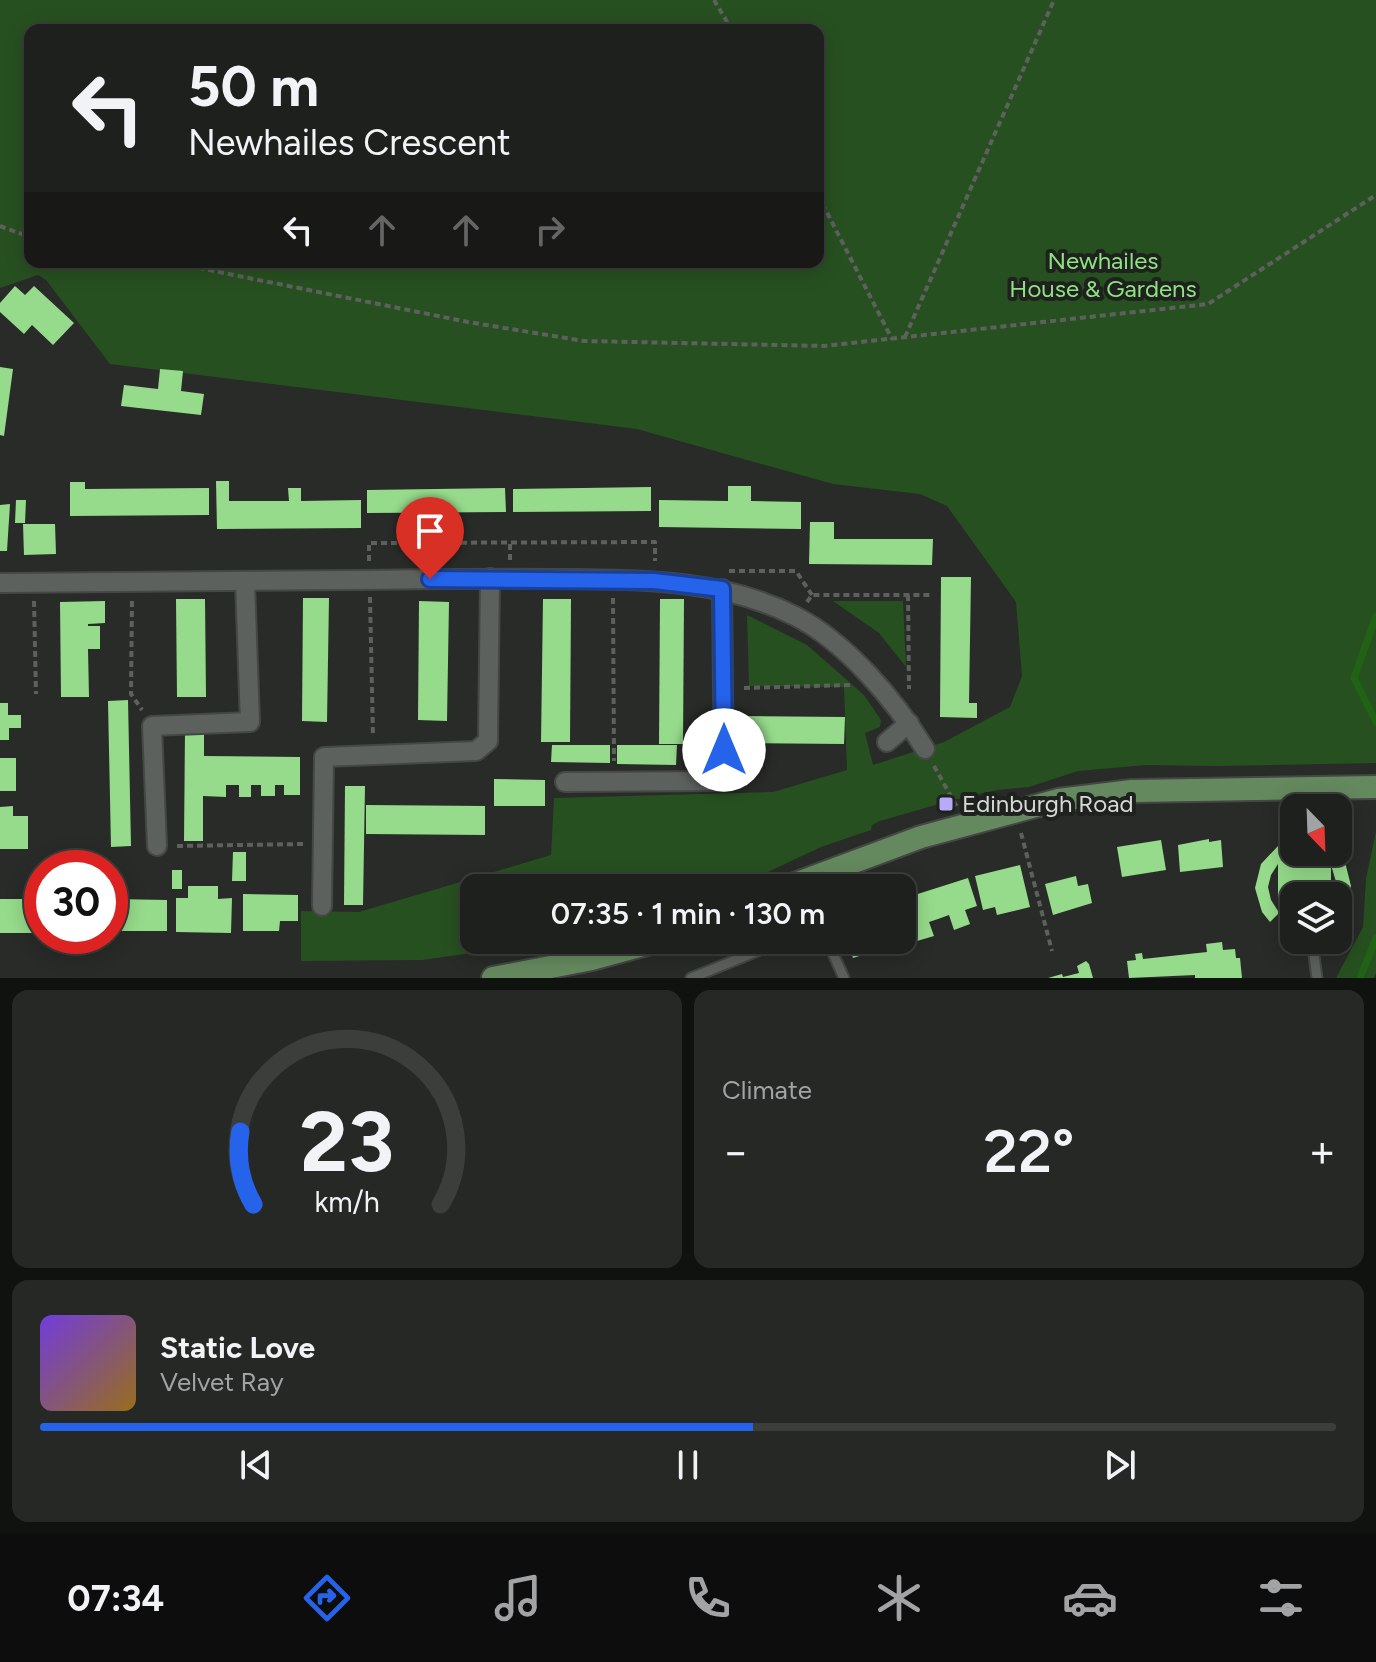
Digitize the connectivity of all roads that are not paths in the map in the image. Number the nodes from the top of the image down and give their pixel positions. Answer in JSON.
{"nodes":[{"id":1,"x":490,"y":578,"type":"junction"},
{"id":2,"x":245,"y":582,"type":"junction"},
{"id":3,"x":0,"y":583,"type":"edge"},
{"id":4,"x":722,"y":589,"type":"junction"},
{"id":5,"x":909,"y":723,"type":"junction"},
{"id":6,"x":887,"y":742,"type":"dead end"},
{"id":7,"x":925,"y":749,"type":"road end"},
{"id":8,"x":565,"y":782,"type":"dead end"},
{"id":9,"x":1376,"y":787,"type":"edge"},
{"id":10,"x":157,"y":846,"type":"road end"},
{"id":11,"x":827,"y":874,"type":"edge"},
{"id":12,"x":322,"y":906,"type":"dead end"},
{"id":13,"x":610,"y":954,"type":"edge"},
{"id":14,"x":750,"y":954,"type":"edge"},
{"id":15,"x":833,"y":954,"type":"edge"},
{"id":16,"x":1314,"y":954,"type":"edge"},
{"id":17,"x":493,"y":978,"type":"edge"},
{"id":18,"x":691,"y":978,"type":"edge"},
{"id":19,"x":844,"y":978,"type":"edge"},
{"id":20,"x":1317,"y":978,"type":"edge"}],
"edges":[{"from":1,"to":2,"type":"street"},
{"from":1,"to":4,"type":"street"},
{"from":1,"to":12,"type":"street"},
{"from":2,"to":3,"type":"street"},
{"from":2,"to":10,"type":"street"},
{"from":4,"to":5,"type":"street"},
{"from":4,"to":8,"type":"street"},
{"from":5,"to":6,"type":"street"},
{"from":5,"to":7,"type":"street"},
{"from":9,"to":11,"type":"main road"},
{"from":13,"to":17,"type":"main road"},
{"from":14,"to":18,"type":"lane"},
{"from":15,"to":19,"type":"lane"},
{"from":16,"to":20,"type":"lane"}]}
